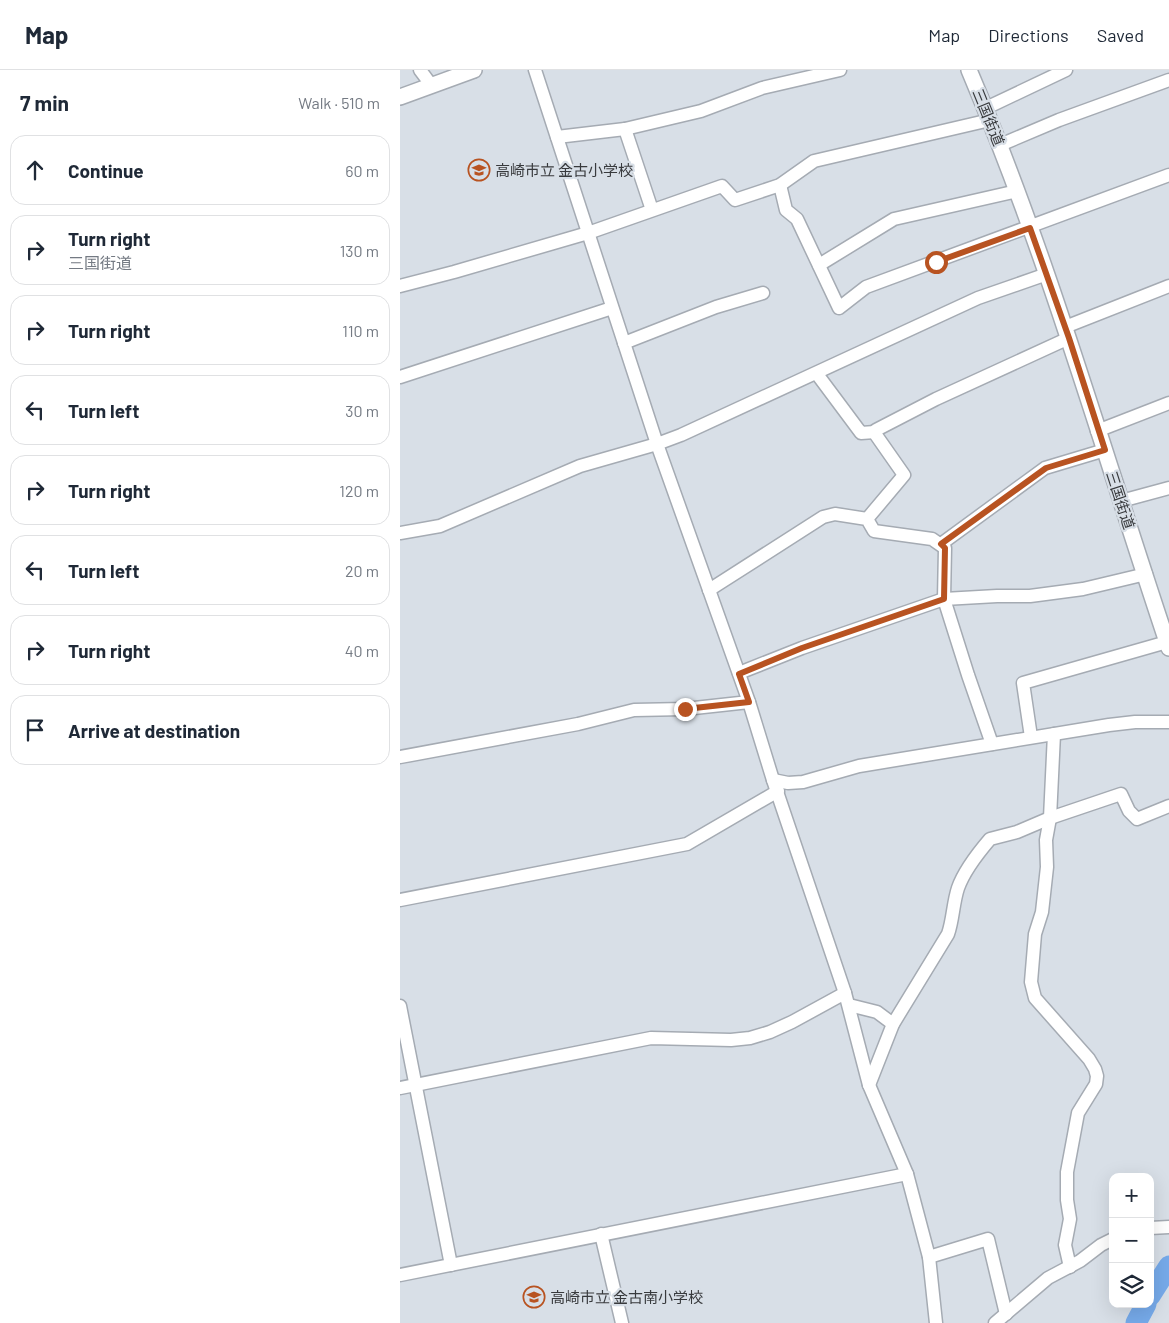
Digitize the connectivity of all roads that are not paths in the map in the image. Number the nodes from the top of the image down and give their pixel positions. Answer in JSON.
{"nodes":[{"id":1,"x":420,"y":70,"type":"edge"},
{"id":2,"x":474,"y":70,"type":"edge"},
{"id":3,"x":536,"y":70,"type":"edge"},
{"id":4,"x":840,"y":70,"type":"edge"},
{"id":5,"x":969,"y":70,"type":"edge"},
{"id":6,"x":1066,"y":70,"type":"edge"},
{"id":7,"x":1169,"y":80,"type":"edge"},
{"id":8,"x":432,"y":86,"type":"junction"},
{"id":9,"x":400,"y":97,"type":"edge"},
{"id":10,"x":988,"y":114,"type":"junction"},
{"id":11,"x":624,"y":128,"type":"junction"},
{"id":12,"x":557,"y":137,"type":"junction"},
{"id":13,"x":1000,"y":145,"type":"junction"},
{"id":14,"x":1169,"y":175,"type":"edge"},
{"id":15,"x":780,"y":185,"type":"junction"},
{"id":16,"x":1017,"y":191,"type":"junction"},
{"id":17,"x":652,"y":210,"type":"junction"},
{"id":18,"x":1030,"y":228,"type":"junction"},
{"id":19,"x":588,"y":233,"type":"junction"},
{"id":20,"x":819,"y":265,"type":"junction"},
{"id":21,"x":1047,"y":274,"type":"junction"},
{"id":22,"x":400,"y":286,"type":"edge"},
{"id":23,"x":1169,"y":286,"type":"edge"},
{"id":24,"x":763,"y":293,"type":"dead end"},
{"id":25,"x":612,"y":308,"type":"junction"},
{"id":26,"x":1067,"y":332,"type":"junction"},
{"id":27,"x":624,"y":343,"type":"junction"},
{"id":28,"x":816,"y":374,"type":"junction"},
{"id":29,"x":400,"y":378,"type":"edge"},
{"id":30,"x":1169,"y":403,"type":"edge"},
{"id":31,"x":1098,"y":431,"type":"junction"},
{"id":32,"x":875,"y":432,"type":"junction"},
{"id":33,"x":657,"y":444,"type":"junction"},
{"id":34,"x":1105,"y":450,"type":"junction"},
{"id":35,"x":1169,"y":488,"type":"edge"},
{"id":36,"x":1121,"y":501,"type":"junction"},
{"id":37,"x":867,"y":520,"type":"junction"},
{"id":38,"x":400,"y":533,"type":"edge"},
{"id":39,"x":941,"y":544,"type":"junction"},
{"id":40,"x":1146,"y":574,"type":"junction"},
{"id":41,"x":709,"y":590,"type":"junction"},
{"id":42,"x":944,"y":599,"type":"junction"},
{"id":43,"x":1168,"y":645,"type":"edge"},
{"id":44,"x":739,"y":674,"type":"junction"},
{"id":45,"x":749,"y":702,"type":"junction"},
{"id":46,"x":1169,"y":722,"type":"edge"},
{"id":47,"x":1054,"y":734,"type":"junction"},
{"id":48,"x":1031,"y":737,"type":"junction"},
{"id":49,"x":992,"y":744,"type":"junction"},
{"id":50,"x":400,"y":757,"type":"edge"},
{"id":51,"x":776,"y":786,"type":"junction"},
{"id":52,"x":1169,"y":806,"type":"edge"},
{"id":53,"x":1050,"y":818,"type":"junction"},
{"id":54,"x":400,"y":900,"type":"edge"},
{"id":55,"x":845,"y":993,"type":"junction"},
{"id":56,"x":400,"y":1006,"type":"edge"},
{"id":57,"x":850,"y":1006,"type":"junction"},
{"id":58,"x":893,"y":1024,"type":"junction"},
{"id":59,"x":416,"y":1085,"type":"junction"},
{"id":60,"x":869,"y":1085,"type":"junction"},
{"id":61,"x":400,"y":1088,"type":"edge"},
{"id":62,"x":907,"y":1174,"type":"junction"},
{"id":63,"x":1169,"y":1227,"type":"edge"},
{"id":64,"x":1154,"y":1228,"type":"edge"},
{"id":65,"x":602,"y":1234,"type":"junction"},
{"id":66,"x":1109,"y":1241,"type":"edge"},
{"id":67,"x":929,"y":1257,"type":"junction"},
{"id":68,"x":451,"y":1265,"type":"junction"},
{"id":69,"x":1070,"y":1267,"type":"junction"},
{"id":70,"x":400,"y":1275,"type":"edge"},
{"id":71,"x":1006,"y":1314,"type":"junction"},
{"id":72,"x":622,"y":1323,"type":"edge"},
{"id":73,"x":936,"y":1323,"type":"edge"},
{"id":74,"x":995,"y":1323,"type":"edge"}],
"edges":[{"from":1,"to":8,"type":"street"},
{"from":2,"to":8,"type":"main road"},
{"from":3,"to":12,"type":"street"},
{"from":4,"to":11,"type":"street"},
{"from":5,"to":10,"type":"main road","name":"三国街道"},
{"from":6,"to":10,"type":"street"},
{"from":7,"to":13,"type":"street"},
{"from":8,"to":9,"type":"main road"},
{"from":10,"to":13,"type":"main road","name":"三国街道"},
{"from":10,"to":15,"type":"street"},
{"from":11,"to":12,"type":"street"},
{"from":11,"to":17,"type":"street"},
{"from":12,"to":19,"type":"street"},
{"from":13,"to":16,"type":"main road","name":"三国街道"},
{"from":14,"to":18,"type":"street"},
{"from":15,"to":17,"type":"street"},
{"from":15,"to":20,"type":"street"},
{"from":16,"to":18,"type":"main road","name":"三国街道"},
{"from":16,"to":20,"type":"street"},
{"from":17,"to":19,"type":"street"},
{"from":18,"to":20,"type":"street"},
{"from":18,"to":21,"type":"main road","name":"三国街道"},
{"from":19,"to":22,"type":"street"},
{"from":19,"to":25,"type":"street"},
{"from":21,"to":26,"type":"main road","name":"三国街道"},
{"from":21,"to":28,"type":"street"},
{"from":23,"to":26,"type":"street"},
{"from":24,"to":27,"type":"street"},
{"from":25,"to":27,"type":"street"},
{"from":25,"to":29,"type":"street"},
{"from":26,"to":31,"type":"main road","name":"三国街道"},
{"from":26,"to":32,"type":"street"},
{"from":27,"to":33,"type":"street"},
{"from":28,"to":32,"type":"street"},
{"from":28,"to":33,"type":"street"},
{"from":30,"to":31,"type":"street"},
{"from":31,"to":34,"type":"main road","name":"三国街道"},
{"from":32,"to":37,"type":"street"},
{"from":33,"to":38,"type":"street"},
{"from":33,"to":41,"type":"street"},
{"from":34,"to":36,"type":"main road","name":"三国街道"},
{"from":34,"to":39,"type":"street"},
{"from":35,"to":36,"type":"street"},
{"from":36,"to":40,"type":"main road","name":"三国街道"},
{"from":37,"to":39,"type":"street"},
{"from":37,"to":41,"type":"street"},
{"from":39,"to":42,"type":"street"},
{"from":40,"to":42,"type":"street"},
{"from":40,"to":43,"type":"main road","name":"三国街道"},
{"from":41,"to":44,"type":"street"},
{"from":42,"to":44,"type":"street"},
{"from":42,"to":49,"type":"street"},
{"from":43,"to":48,"type":"street"},
{"from":44,"to":45,"type":"street"},
{"from":45,"to":50,"type":"street"},
{"from":45,"to":51,"type":"street"},
{"from":46,"to":47,"type":"street"},
{"from":47,"to":48,"type":"street"},
{"from":47,"to":53,"type":"street"},
{"from":48,"to":49,"type":"street"},
{"from":49,"to":51,"type":"street"},
{"from":51,"to":54,"type":"street"},
{"from":51,"to":55,"type":"street"},
{"from":52,"to":53,"type":"street"},
{"from":53,"to":58,"type":"street"},
{"from":53,"to":69,"type":"street"},
{"from":55,"to":57,"type":"street"},
{"from":55,"to":59,"type":"street"},
{"from":56,"to":59,"type":"street"},
{"from":57,"to":58,"type":"street"},
{"from":57,"to":60,"type":"street"},
{"from":58,"to":60,"type":"street"},
{"from":59,"to":61,"type":"street"},
{"from":59,"to":68,"type":"street"},
{"from":60,"to":62,"type":"street"},
{"from":62,"to":65,"type":"street"},
{"from":62,"to":67,"type":"street"},
{"from":63,"to":64,"type":"street"},
{"from":65,"to":68,"type":"street"},
{"from":65,"to":72,"type":"street"},
{"from":66,"to":69,"type":"street"},
{"from":67,"to":71,"type":"street"},
{"from":67,"to":73,"type":"street"},
{"from":68,"to":70,"type":"street"},
{"from":69,"to":71,"type":"street"},
{"from":71,"to":74,"type":"street"}]}
